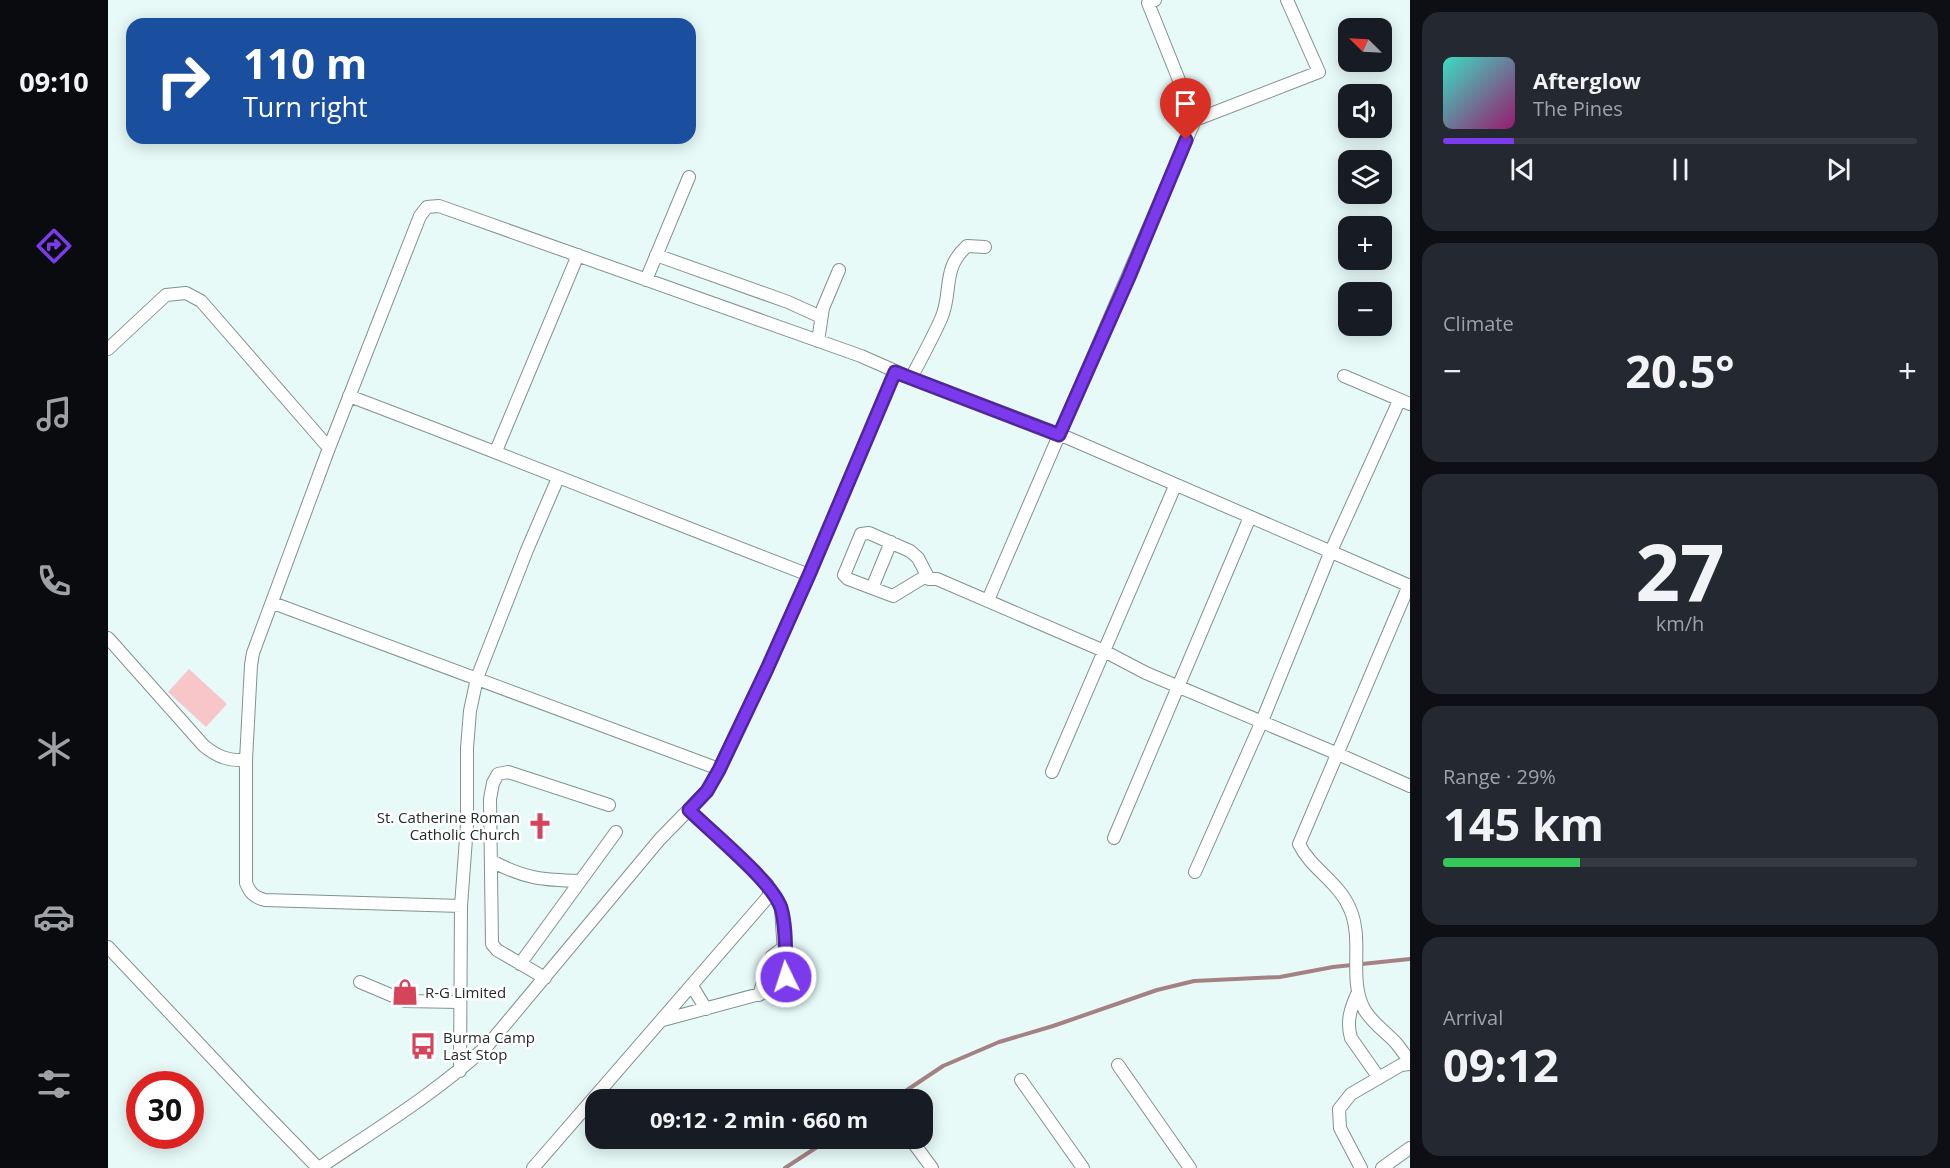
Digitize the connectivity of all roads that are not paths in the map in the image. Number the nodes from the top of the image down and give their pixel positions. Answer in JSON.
{"nodes":[{"id":1,"x":1155,"y":0,"type":"edge"},
{"id":2,"x":1287,"y":0,"type":"edge"},
{"id":3,"x":1195,"y":120,"type":"junction"},
{"id":4,"x":689,"y":177,"type":"dead end"},
{"id":5,"x":984,"y":246,"type":"dead end"},
{"id":6,"x":578,"y":255,"type":"junction"},
{"id":7,"x":656,"y":255,"type":"junction"},
{"id":8,"x":839,"y":270,"type":"dead end"},
{"id":9,"x":646,"y":280,"type":"junction"},
{"id":10,"x":821,"y":317,"type":"junction"},
{"id":11,"x":818,"y":340,"type":"junction"},
{"id":12,"x":108,"y":349,"type":"edge"},
{"id":13,"x":895,"y":372,"type":"junction"},
{"id":14,"x":1344,"y":376,"type":"dead end"},
{"id":15,"x":911,"y":378,"type":"junction"},
{"id":16,"x":349,"y":396,"type":"junction"},
{"id":17,"x":1405,"y":402,"type":"edge"},
{"id":18,"x":1059,"y":435,"type":"junction"},
{"id":19,"x":329,"y":448,"type":"junction"},
{"id":20,"x":496,"y":451,"type":"junction"},
{"id":21,"x":558,"y":478,"type":"junction"},
{"id":22,"x":1175,"y":486,"type":"junction"},
{"id":23,"x":1250,"y":517,"type":"junction"},
{"id":24,"x":891,"y":542,"type":"junction"},
{"id":25,"x":1331,"y":551,"type":"junction"},
{"id":26,"x":809,"y":575,"type":"junction"},
{"id":27,"x":926,"y":576,"type":"junction"},
{"id":28,"x":1410,"y":585,"type":"edge"},
{"id":29,"x":872,"y":588,"type":"junction"},
{"id":30,"x":988,"y":600,"type":"junction"},
{"id":31,"x":273,"y":603,"type":"junction"},
{"id":32,"x":108,"y":638,"type":"edge"},
{"id":33,"x":1104,"y":651,"type":"junction"},
{"id":34,"x":477,"y":678,"type":"junction"},
{"id":35,"x":1179,"y":686,"type":"junction"},
{"id":36,"x":1262,"y":721,"type":"junction"},
{"id":37,"x":1338,"y":754,"type":"junction"},
{"id":38,"x":246,"y":760,"type":"junction"},
{"id":39,"x":719,"y":770,"type":"junction"},
{"id":40,"x":1052,"y":772,"type":"dead end"},
{"id":41,"x":1410,"y":786,"type":"edge"},
{"id":42,"x":609,"y":805,"type":"dead end"},
{"id":43,"x":689,"y":810,"type":"junction"},
{"id":44,"x":615,"y":832,"type":"dead end"},
{"id":45,"x":1114,"y":838,"type":"dead end"},
{"id":46,"x":492,"y":861,"type":"junction"},
{"id":47,"x":1195,"y":872,"type":"dead end"},
{"id":48,"x":580,"y":881,"type":"junction"},
{"id":49,"x":770,"y":890,"type":"junction"},
{"id":50,"x":461,"y":906,"type":"junction"},
{"id":51,"x":108,"y":947,"type":"edge"},
{"id":52,"x":784,"y":947,"type":"junction"},
{"id":53,"x":520,"y":964,"type":"junction"},
{"id":54,"x":545,"y":978,"type":"junction"},
{"id":55,"x":360,"y":982,"type":"dead end"},
{"id":56,"x":692,"y":986,"type":"junction"},
{"id":57,"x":1358,"y":992,"type":"junction"},
{"id":58,"x":759,"y":995,"type":"junction"},
{"id":59,"x":459,"y":1002,"type":"junction"},
{"id":60,"x":706,"y":1009,"type":"junction"},
{"id":61,"x":663,"y":1020,"type":"junction"},
{"id":62,"x":1410,"y":1063,"type":"edge"},
{"id":63,"x":1118,"y":1065,"type":"dead end"},
{"id":64,"x":460,"y":1071,"type":"junction"},
{"id":65,"x":1379,"y":1078,"type":"junction"},
{"id":66,"x":1021,"y":1080,"type":"dead end"},
{"id":67,"x":1410,"y":1148,"type":"edge"},
{"id":68,"x":918,"y":1149,"type":"edge"},
{"id":69,"x":319,"y":1168,"type":"edge"},
{"id":70,"x":532,"y":1168,"type":"edge"},
{"id":71,"x":932,"y":1168,"type":"edge"},
{"id":72,"x":1083,"y":1168,"type":"edge"},
{"id":73,"x":1190,"y":1168,"type":"edge"},
{"id":74,"x":1360,"y":1168,"type":"edge"},
{"id":75,"x":1382,"y":1168,"type":"edge"}],
"edges":[{"from":1,"to":3,"type":"street"},
{"from":2,"to":3,"type":"street"},
{"from":3,"to":18,"type":"street"},
{"from":4,"to":7,"type":"street"},
{"from":5,"to":15,"type":"street"},
{"from":6,"to":9,"type":"street"},
{"from":6,"to":16,"type":"street"},
{"from":6,"to":20,"type":"street"},
{"from":7,"to":9,"type":"street"},
{"from":7,"to":10,"type":"street"},
{"from":8,"to":10,"type":"street"},
{"from":9,"to":11,"type":"street"},
{"from":10,"to":11,"type":"street"},
{"from":11,"to":13,"type":"street"},
{"from":12,"to":19,"type":"street"},
{"from":13,"to":15,"type":"street"},
{"from":13,"to":26,"type":"street"},
{"from":14,"to":17,"type":"street"},
{"from":15,"to":18,"type":"street"},
{"from":16,"to":19,"type":"street"},
{"from":16,"to":20,"type":"street"},
{"from":17,"to":25,"type":"street"},
{"from":18,"to":22,"type":"street"},
{"from":18,"to":30,"type":"street"},
{"from":19,"to":31,"type":"street"},
{"from":20,"to":21,"type":"street"},
{"from":21,"to":26,"type":"street"},
{"from":21,"to":34,"type":"street"},
{"from":22,"to":23,"type":"street"},
{"from":22,"to":33,"type":"street"},
{"from":23,"to":25,"type":"street"},
{"from":23,"to":35,"type":"street"},
{"from":24,"to":27,"type":"street"},
{"from":24,"to":29,"type":"street"},
{"from":24,"to":29,"type":"street"},
{"from":25,"to":28,"type":"street"},
{"from":25,"to":36,"type":"street"},
{"from":26,"to":39,"type":"street"},
{"from":27,"to":29,"type":"street"},
{"from":27,"to":30,"type":"street"},
{"from":28,"to":37,"type":"street"},
{"from":30,"to":33,"type":"street"},
{"from":31,"to":34,"type":"street"},
{"from":31,"to":38,"type":"street"},
{"from":32,"to":38,"type":"street"},
{"from":33,"to":35,"type":"street"},
{"from":33,"to":40,"type":"street"},
{"from":34,"to":39,"type":"street"},
{"from":34,"to":50,"type":"street"},
{"from":35,"to":36,"type":"street"},
{"from":35,"to":45,"type":"street"},
{"from":36,"to":37,"type":"street"},
{"from":36,"to":47,"type":"street"},
{"from":37,"to":41,"type":"street"},
{"from":37,"to":57,"type":"street"},
{"from":38,"to":50,"type":"street"},
{"from":39,"to":43,"type":"street"},
{"from":42,"to":46,"type":"street"},
{"from":43,"to":49,"type":"street"},
{"from":43,"to":54,"type":"street"},
{"from":44,"to":48,"type":"street"},
{"from":46,"to":48,"type":"street"},
{"from":46,"to":53,"type":"street"},
{"from":48,"to":53,"type":"street"},
{"from":49,"to":52,"type":"street"},
{"from":49,"to":56,"type":"street"},
{"from":50,"to":59,"type":"street"},
{"from":51,"to":69,"type":"street"},
{"from":52,"to":58,"type":"street"},
{"from":52,"to":58,"type":"street"},
{"from":53,"to":54,"type":"street"},
{"from":54,"to":64,"type":"street"},
{"from":55,"to":59,"type":"street"},
{"from":56,"to":60,"type":"street"},
{"from":56,"to":61,"type":"street"},
{"from":57,"to":62,"type":"street"},
{"from":57,"to":65,"type":"street"},
{"from":58,"to":60,"type":"street"},
{"from":59,"to":64,"type":"street"},
{"from":60,"to":61,"type":"street"},
{"from":61,"to":70,"type":"street"},
{"from":62,"to":65,"type":"street"},
{"from":63,"to":73,"type":"street"},
{"from":64,"to":69,"type":"street"},
{"from":65,"to":74,"type":"street"},
{"from":66,"to":72,"type":"street"},
{"from":67,"to":75,"type":"street"},
{"from":68,"to":71,"type":"street"}]}
